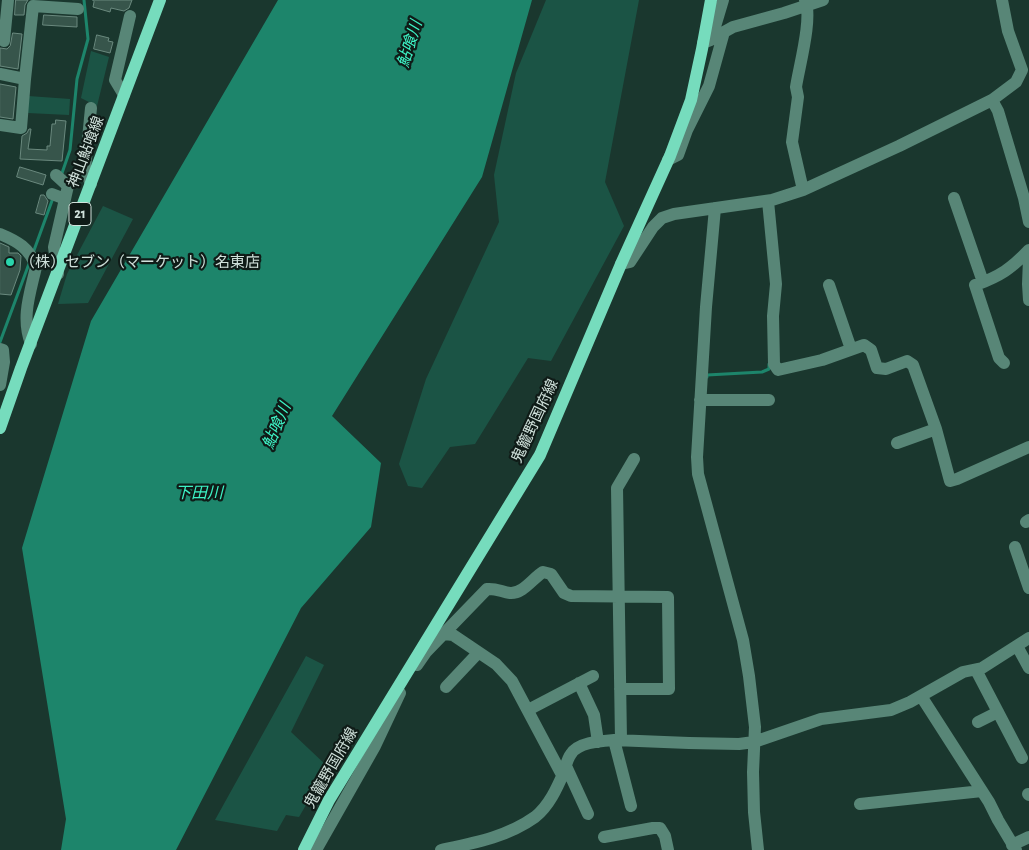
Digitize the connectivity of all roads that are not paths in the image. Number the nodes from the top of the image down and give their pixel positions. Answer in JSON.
{"nodes":[{"id":1,"x":8,"y":0,"type":"edge"},
{"id":2,"x":160,"y":0,"type":"edge"},
{"id":3,"x":711,"y":0,"type":"edge"},
{"id":4,"x":723,"y":0,"type":"edge"},
{"id":5,"x":822,"y":0,"type":"edge"},
{"id":6,"x":1002,"y":0,"type":"edge"},
{"id":7,"x":33,"y":3,"type":"edge"},
{"id":8,"x":807,"y":3,"type":"edge"},
{"id":9,"x":78,"y":9,"type":"dead end"},
{"id":10,"x":130,"y":16,"type":"dead end"},
{"id":11,"x":4,"y":40,"type":"dead end"},
{"id":12,"x":703,"y":43,"type":"junction"},
{"id":13,"x":0,"y":74,"type":"edge"},
{"id":14,"x":24,"y":79,"type":"junction"},
{"id":15,"x":124,"y":95,"type":"junction"},
{"id":16,"x":992,"y":100,"type":"junction"},
{"id":17,"x":91,"y":108,"type":"dead end"},
{"id":18,"x":0,"y":125,"type":"edge"},
{"id":19,"x":668,"y":160,"type":"junction"},
{"id":20,"x":56,"y":176,"type":"dead end"},
{"id":21,"x":91,"y":184,"type":"junction"},
{"id":22,"x":803,"y":190,"type":"junction"},
{"id":23,"x":67,"y":193,"type":"junction"},
{"id":24,"x":52,"y":194,"type":"dead end"},
{"id":25,"x":954,"y":198,"type":"dead end"},
{"id":26,"x":768,"y":201,"type":"junction"},
{"id":27,"x":715,"y":208,"type":"junction"},
{"id":28,"x":1029,"y":222,"type":"edge"},
{"id":29,"x":0,"y":234,"type":"edge"},
{"id":30,"x":1029,"y":250,"type":"edge"},
{"id":31,"x":1029,"y":259,"type":"edge"},
{"id":32,"x":620,"y":264,"type":"junction"},
{"id":33,"x":58,"y":274,"type":"junction"},
{"id":34,"x":830,"y":285,"type":"dead end"},
{"id":35,"x":975,"y":285,"type":"junction"},
{"id":36,"x":1029,"y":300,"type":"edge"},
{"id":37,"x":31,"y":344,"type":"junction"},
{"id":38,"x":1,"y":349,"type":"edge"},
{"id":39,"x":850,"y":349,"type":"junction"},
{"id":40,"x":1004,"y":363,"type":"dead end"},
{"id":41,"x":0,"y":385,"type":"edge"},
{"id":42,"x":700,"y":400,"type":"junction"},
{"id":43,"x":769,"y":400,"type":"dead end"},
{"id":44,"x":0,"y":405,"type":"edge"},
{"id":45,"x":2,"y":424,"type":"edge"},
{"id":46,"x":936,"y":429,"type":"junction"},
{"id":47,"x":897,"y":443,"type":"dead end"},
{"id":48,"x":1029,"y":447,"type":"edge"},
{"id":49,"x":634,"y":459,"type":"dead end"},
{"id":50,"x":1015,"y":547,"type":"dead end"},
{"id":51,"x":1029,"y":588,"type":"edge"},
{"id":52,"x":619,"y":597,"type":"junction"},
{"id":53,"x":444,"y":634,"type":"junction"},
{"id":54,"x":1029,"y":638,"type":"edge"},
{"id":55,"x":1016,"y":646,"type":"junction"},
{"id":56,"x":478,"y":653,"type":"junction"},
{"id":57,"x":1029,"y":668,"type":"edge"},
{"id":58,"x":976,"y":670,"type":"junction"},
{"id":59,"x":406,"y":675,"type":"junction"},
{"id":60,"x":593,"y":676,"type":"dead end"},
{"id":61,"x":578,"y":683,"type":"junction"},
{"id":62,"x":446,"y":688,"type":"dead end"},
{"id":63,"x":620,"y":688,"type":"junction"},
{"id":64,"x":920,"y":696,"type":"junction"},
{"id":65,"x":528,"y":710,"type":"junction"},
{"id":66,"x":998,"y":712,"type":"junction"},
{"id":67,"x":978,"y":722,"type":"dead end"},
{"id":68,"x":617,"y":740,"type":"junction"},
{"id":69,"x":598,"y":742,"type":"junction"},
{"id":70,"x":754,"y":742,"type":"junction"},
{"id":71,"x":1016,"y":757,"type":"dead end"},
{"id":72,"x":564,"y":770,"type":"junction"},
{"id":73,"x":982,"y":791,"type":"junction"},
{"id":74,"x":860,"y":804,"type":"dead end"},
{"id":75,"x":631,"y":806,"type":"dead end"},
{"id":76,"x":588,"y":814,"type":"dead end"},
{"id":77,"x":604,"y":837,"type":"dead end"},
{"id":78,"x":1029,"y":837,"type":"edge"},
{"id":79,"x":497,"y":844,"type":"edge"},
{"id":80,"x":1014,"y":848,"type":"edge"},
{"id":81,"x":304,"y":850,"type":"edge"},
{"id":82,"x":316,"y":850,"type":"edge"},
{"id":83,"x":441,"y":850,"type":"edge"},
{"id":84,"x":668,"y":850,"type":"edge"},
{"id":85,"x":758,"y":850,"type":"edge"}],
"edges":[{"from":1,"to":11,"type":"street"},
{"from":2,"to":15,"type":"main road","name":"神山鮎喰線","number":"21"},
{"from":3,"to":12,"type":"main road","name":"鬼籠野国府線"},
{"from":4,"to":12,"type":"street"},
{"from":5,"to":8,"type":"street"},
{"from":6,"to":16,"type":"street"},
{"from":7,"to":9,"type":"street"},
{"from":7,"to":14,"type":"street"},
{"from":8,"to":19,"type":"street"},
{"from":8,"to":22,"type":"street"},
{"from":10,"to":15,"type":"street"},
{"from":12,"to":19,"type":"main road","name":"鬼籠野国府線"},
{"from":13,"to":14,"type":"street"},
{"from":14,"to":18,"type":"street"},
{"from":15,"to":21,"type":"main road","name":"神山鮎喰線","number":"21"},
{"from":16,"to":22,"type":"street"},
{"from":16,"to":28,"type":"street"},
{"from":17,"to":21,"type":"street"},
{"from":19,"to":32,"type":"main road","name":"鬼籠野国府線"},
{"from":20,"to":23,"type":"street"},
{"from":21,"to":33,"type":"main road","name":"神山鮎喰線","number":"21"},
{"from":22,"to":26,"type":"street"},
{"from":23,"to":24,"type":"street"},
{"from":23,"to":33,"type":"street"},
{"from":25,"to":35,"type":"street"},
{"from":26,"to":27,"type":"street"},
{"from":26,"to":39,"type":"street"},
{"from":27,"to":32,"type":"street"},
{"from":27,"to":42,"type":"street"},
{"from":29,"to":37,"type":"street"},
{"from":30,"to":35,"type":"street"},
{"from":31,"to":36,"type":"street"},
{"from":32,"to":59,"type":"main road","name":"鬼籠野国府線"},
{"from":33,"to":37,"type":"main road","name":"神山鮎喰線","number":"21"},
{"from":34,"to":39,"type":"street"},
{"from":35,"to":40,"type":"street"},
{"from":37,"to":45,"type":"main road","name":"神山鮎喰線","number":"21"},
{"from":38,"to":41,"type":"street"},
{"from":39,"to":46,"type":"street"},
{"from":42,"to":43,"type":"street"},
{"from":42,"to":70,"type":"street"},
{"from":44,"to":45,"type":"street"},
{"from":46,"to":47,"type":"street"},
{"from":46,"to":48,"type":"street"},
{"from":49,"to":52,"type":"street"},
{"from":50,"to":51,"type":"street"},
{"from":52,"to":53,"type":"street"},
{"from":52,"to":63,"type":"street"},
{"from":52,"to":63,"type":"street"},
{"from":53,"to":56,"type":"street"},
{"from":53,"to":59,"type":"street"},
{"from":54,"to":55,"type":"street"},
{"from":55,"to":57,"type":"street"},
{"from":55,"to":58,"type":"street"},
{"from":56,"to":62,"type":"street"},
{"from":56,"to":65,"type":"street"},
{"from":58,"to":64,"type":"street"},
{"from":58,"to":66,"type":"street"},
{"from":59,"to":81,"type":"main road","name":"鬼籠野国府線"},
{"from":59,"to":82,"type":"street"},
{"from":60,"to":61,"type":"street"},
{"from":61,"to":65,"type":"street"},
{"from":61,"to":69,"type":"street"},
{"from":63,"to":68,"type":"street"},
{"from":64,"to":70,"type":"street"},
{"from":64,"to":73,"type":"street"},
{"from":65,"to":72,"type":"street"},
{"from":66,"to":67,"type":"street"},
{"from":66,"to":71,"type":"street"},
{"from":68,"to":69,"type":"street"},
{"from":68,"to":70,"type":"street"},
{"from":68,"to":75,"type":"street"},
{"from":69,"to":72,"type":"street"},
{"from":70,"to":85,"type":"street"},
{"from":72,"to":76,"type":"street"},
{"from":72,"to":79,"type":"street"},
{"from":73,"to":74,"type":"street"},
{"from":73,"to":80,"type":"street"},
{"from":77,"to":84,"type":"street"},
{"from":78,"to":80,"type":"street"},
{"from":79,"to":83,"type":"street"}]}
